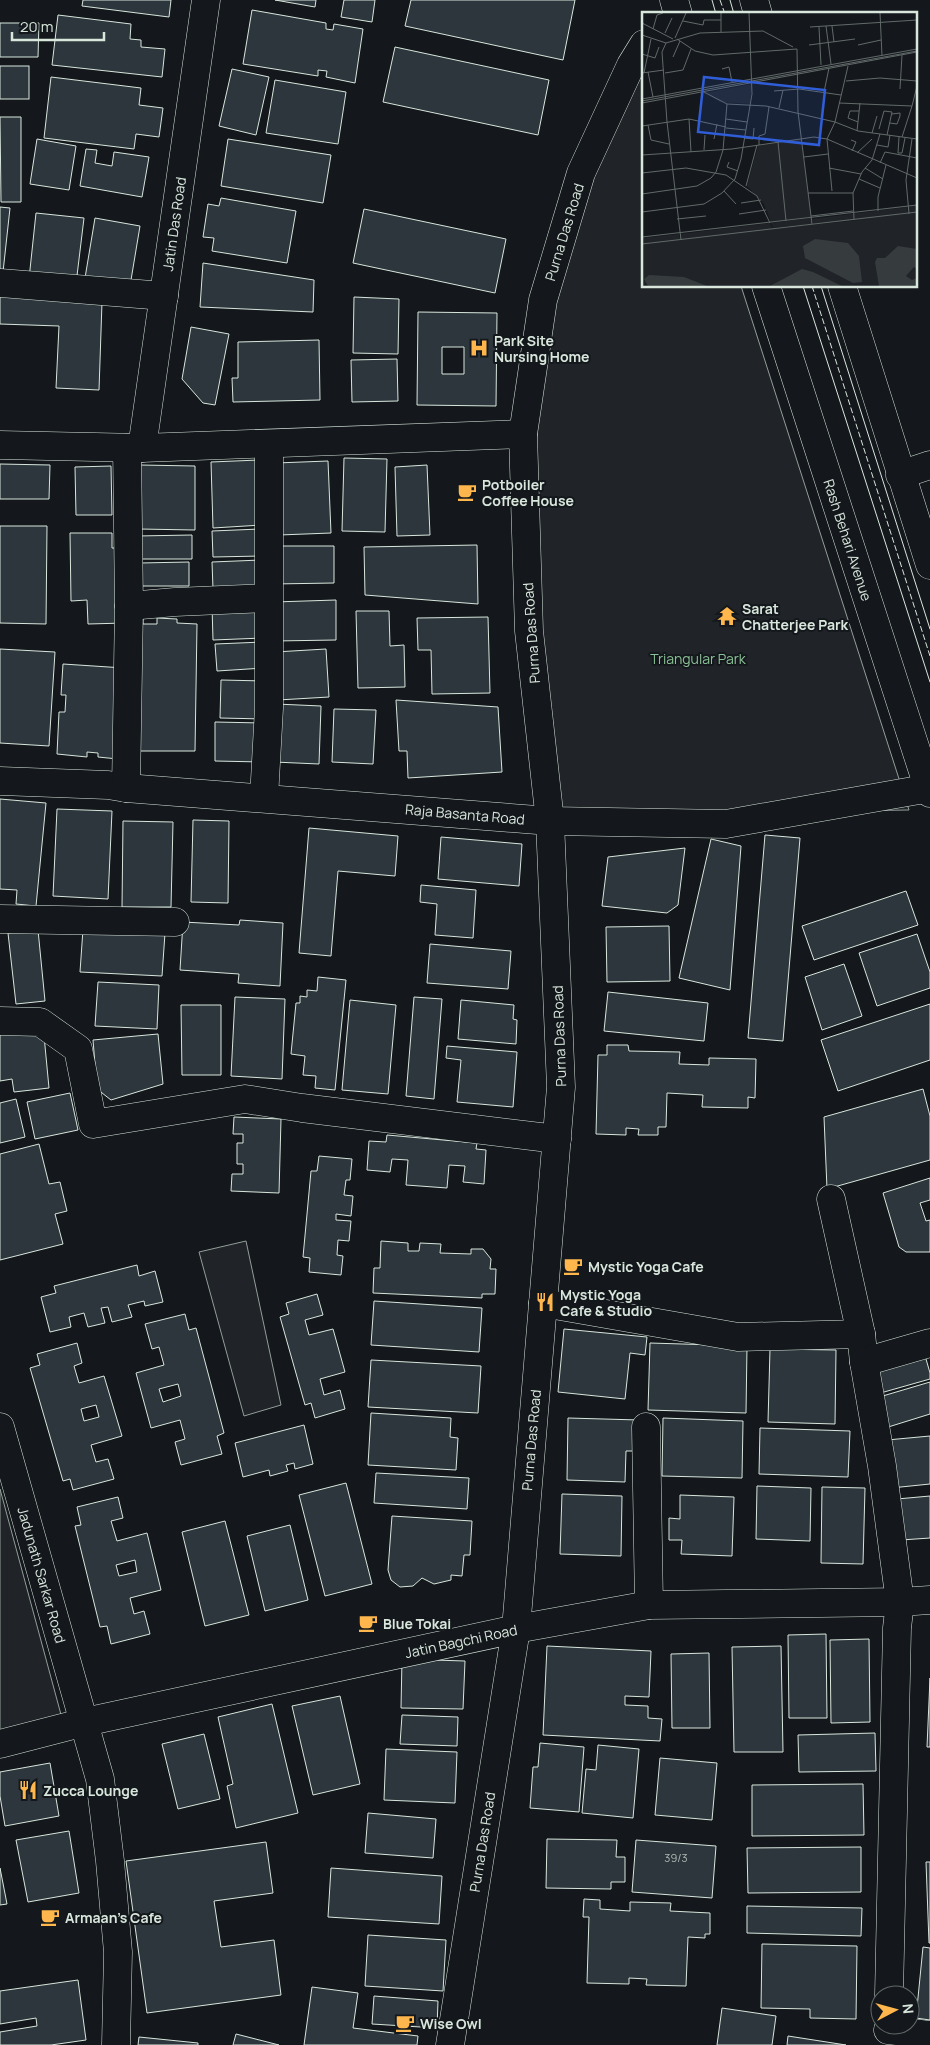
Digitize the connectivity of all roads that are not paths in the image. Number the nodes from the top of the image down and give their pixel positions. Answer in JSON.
{"nodes":[{"id":1,"x":206,"y":0,"type":"edge"},
{"id":2,"x":670,"y":0,"type":"edge"},
{"id":3,"x":662,"y":12,"type":"edge"},
{"id":4,"x":642,"y":47,"type":"edge"},
{"id":5,"x":0,"y":282,"type":"edge"},
{"id":6,"x":767,"y":288,"type":"edge"},
{"id":7,"x":843,"y":288,"type":"edge"},
{"id":8,"x":164,"y":296,"type":"junction"},
{"id":9,"x":523,"y":434,"type":"junction"},
{"id":10,"x":269,"y":444,"type":"junction"},
{"id":11,"x":0,"y":445,"type":"edge"},
{"id":12,"x":134,"y":448,"type":"junction"},
{"id":13,"x":930,"y":465,"type":"edge"},
{"id":14,"x":900,"y":475,"type":"junction"},
{"id":15,"x":930,"y":565,"type":"edge"},
{"id":16,"x":268,"y":598,"type":"junction"},
{"id":17,"x":129,"y":606,"type":"junction"},
{"id":18,"x":0,"y":781,"type":"edge"},
{"id":19,"x":126,"y":788,"type":"junction"},
{"id":20,"x":930,"y":790,"type":"edge"},
{"id":21,"x":264,"y":798,"type":"junction"},
{"id":22,"x":550,"y":821,"type":"junction"},
{"id":23,"x":0,"y":919,"type":"edge"},
{"id":24,"x":175,"y":922,"type":"dead end"},
{"id":25,"x":0,"y":1021,"type":"edge"},
{"id":26,"x":557,"y":1139,"type":"junction"},
{"id":27,"x":831,"y":1200,"type":"dead end"},
{"id":28,"x":542,"y":1303,"type":"junction"},
{"id":29,"x":861,"y":1334,"type":"junction"},
{"id":30,"x":930,"y":1342,"type":"edge"},
{"id":31,"x":864,"y":1362,"type":"junction"},
{"id":32,"x":0,"y":1427,"type":"edge"},
{"id":33,"x":646,"y":1427,"type":"dead end"},
{"id":34,"x":930,"y":1600,"type":"edge"},
{"id":35,"x":900,"y":1602,"type":"junction"},
{"id":36,"x":649,"y":1606,"type":"junction"},
{"id":37,"x":516,"y":1629,"type":"junction"},
{"id":38,"x":85,"y":1722,"type":"junction"},
{"id":39,"x":0,"y":1744,"type":"edge"},
{"id":40,"x":889,"y":1985,"type":"edge"},
{"id":41,"x":116,"y":2045,"type":"edge"},
{"id":42,"x":450,"y":2045,"type":"edge"}],
"edges":[{"from":1,"to":8,"type":"street","name":"Jatin Das Road"},
{"from":2,"to":3,"type":"street"},
{"from":4,"to":9,"type":"street","name":"Purna Das Road"},
{"from":5,"to":8,"type":"street"},
{"from":6,"to":20,"type":"street","name":"Rash Behari Avenue"},
{"from":7,"to":14,"type":"street"},
{"from":8,"to":12,"type":"street","name":"Jatin Das Road"},
{"from":9,"to":10,"type":"street"},
{"from":9,"to":22,"type":"street","name":"Purna Das Road"},
{"from":10,"to":12,"type":"street"},
{"from":10,"to":16,"type":"street"},
{"from":11,"to":12,"type":"street"},
{"from":12,"to":17,"type":"street","name":"Jatin Das Road"},
{"from":13,"to":14,"type":"street"},
{"from":14,"to":15,"type":"street"},
{"from":16,"to":17,"type":"street"},
{"from":16,"to":21,"type":"street"},
{"from":17,"to":19,"type":"street","name":"Jatin Das Road"},
{"from":18,"to":19,"type":"street","name":"Raja Basanta Road"},
{"from":19,"to":21,"type":"street","name":"Raja Basanta Road"},
{"from":20,"to":22,"type":"street","name":"Raja Basanta Road"},
{"from":21,"to":22,"type":"street","name":"Raja Basanta Road"},
{"from":22,"to":26,"type":"street","name":"Purna Das Road"},
{"from":23,"to":24,"type":"street"},
{"from":25,"to":26,"type":"street"},
{"from":26,"to":28,"type":"street","name":"Purna Das Road"},
{"from":27,"to":29,"type":"street"},
{"from":28,"to":29,"type":"street"},
{"from":28,"to":37,"type":"street","name":"Purna Das Road"},
{"from":29,"to":31,"type":"street"},
{"from":30,"to":31,"type":"street"},
{"from":31,"to":35,"type":"street"},
{"from":32,"to":38,"type":"street","name":"Jadunath Sarkar Road"},
{"from":33,"to":36,"type":"street"},
{"from":34,"to":35,"type":"street","name":"Jatin Bagchi Road"},
{"from":35,"to":36,"type":"street","name":"Jatin Bagchi Road"},
{"from":35,"to":40,"type":"street"},
{"from":36,"to":37,"type":"street","name":"Jatin Bagchi Road"},
{"from":37,"to":38,"type":"street","name":"Jatin Bagchi Road"},
{"from":37,"to":42,"type":"street","name":"Purna Das Road"},
{"from":38,"to":39,"type":"street","name":"Jatin Bagchi Road"},
{"from":38,"to":41,"type":"street","name":"Jadunath Sarkar Road"}]}
